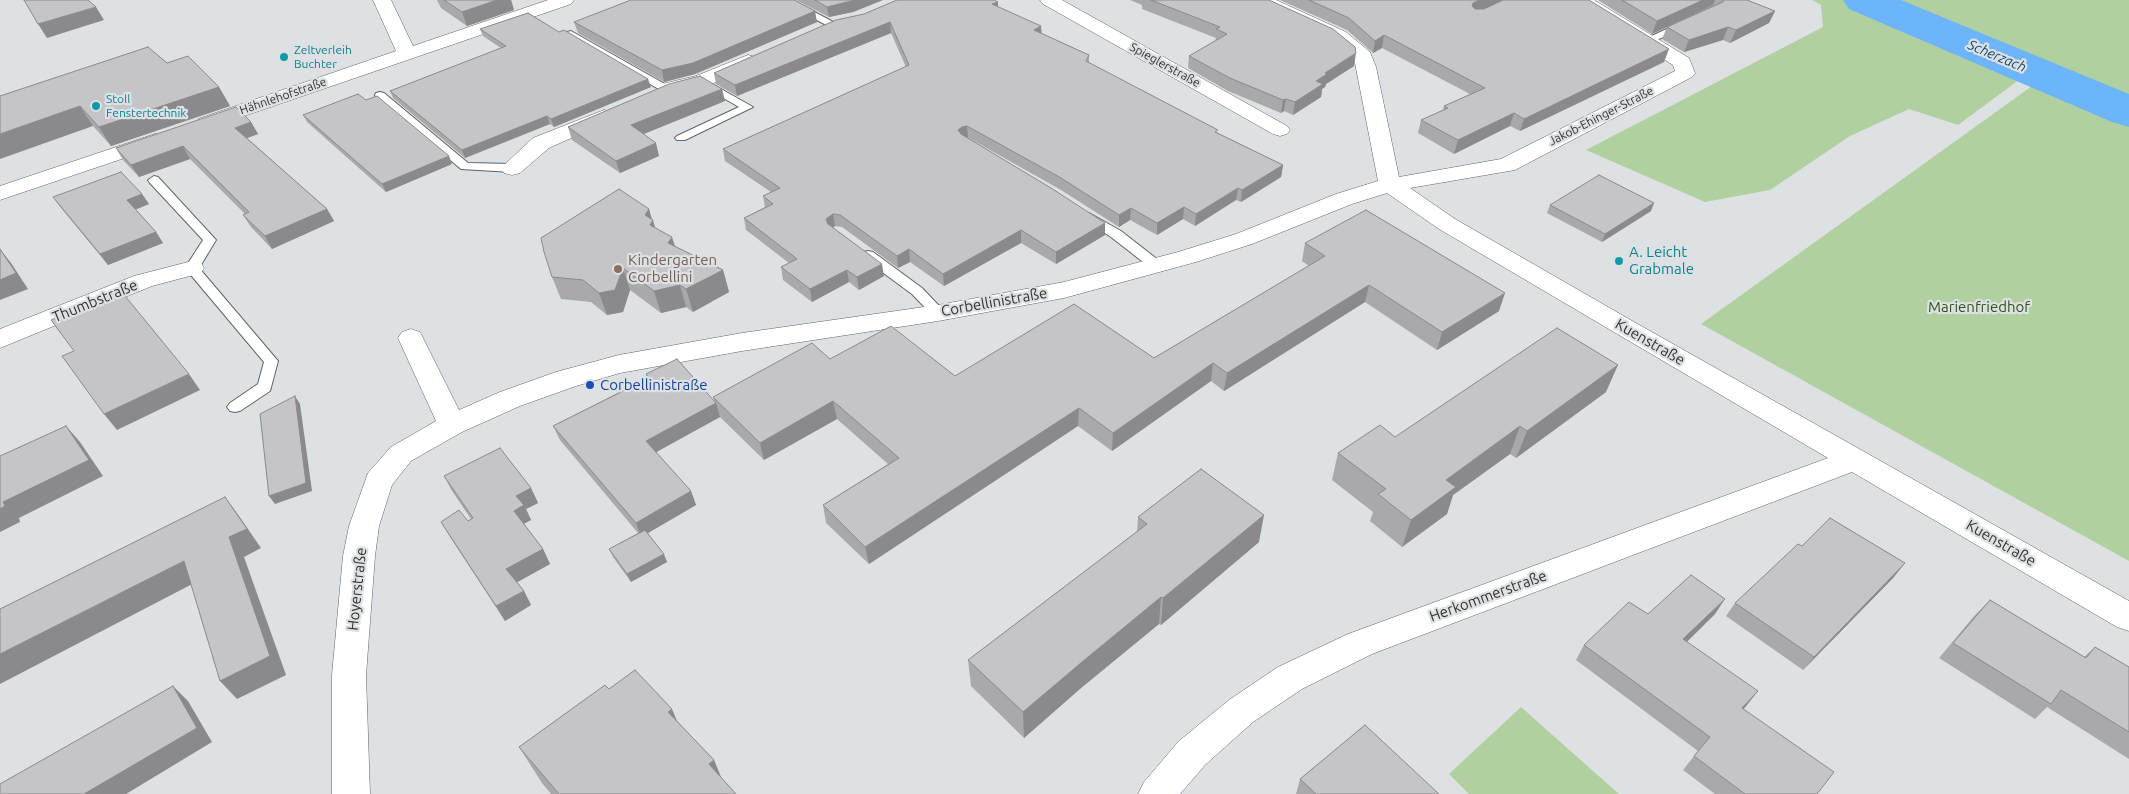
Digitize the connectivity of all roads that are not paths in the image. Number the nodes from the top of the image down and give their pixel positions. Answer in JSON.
{"nodes":[{"id":1,"x":382,"y":0,"type":"edge"},
{"id":2,"x":565,"y":0,"type":"edge"},
{"id":3,"x":784,"y":0,"type":"edge"},
{"id":4,"x":1049,"y":0,"type":"edge"},
{"id":5,"x":1261,"y":0,"type":"edge"},
{"id":6,"x":1582,"y":0,"type":"edge"},
{"id":7,"x":1698,"y":18,"type":"edge"},
{"id":8,"x":852,"y":20,"type":"edge"},
{"id":9,"x":832,"y":24,"type":"junction"},
{"id":10,"x":572,"y":34,"type":"edge"},
{"id":11,"x":806,"y":35,"type":"edge"},
{"id":12,"x":1648,"y":40,"type":"junction"},
{"id":13,"x":407,"y":54,"type":"junction"},
{"id":14,"x":763,"y":54,"type":"edge"},
{"id":15,"x":702,"y":81,"type":"junction"},
{"id":16,"x":666,"y":89,"type":"junction"},
{"id":17,"x":380,"y":95,"type":"dead end"},
{"id":18,"x":1280,"y":130,"type":"dead end"},
{"id":19,"x":681,"y":138,"type":"dead end"},
{"id":20,"x":512,"y":168,"type":"joint"},
{"id":21,"x":154,"y":180,"type":"dead end"},
{"id":22,"x":1390,"y":185,"type":"junction"},
{"id":23,"x":0,"y":193,"type":"edge"},
{"id":24,"x":1079,"y":210,"type":"edge"},
{"id":25,"x":858,"y":248,"type":"edge"},
{"id":26,"x":1156,"y":266,"type":"junction"},
{"id":27,"x":192,"y":268,"type":"junction"},
{"id":28,"x":938,"y":313,"type":"junction"},
{"id":29,"x":411,"y":338,"type":"dead end"},
{"id":30,"x":0,"y":339,"type":"edge"},
{"id":31,"x":235,"y":408,"type":"dead end"},
{"id":32,"x":452,"y":426,"type":"junction"},
{"id":33,"x":1856,"y":459,"type":"junction"},
{"id":34,"x":2129,"y":617,"type":"edge"},
{"id":35,"x":352,"y":794,"type":"edge"},
{"id":36,"x":1157,"y":794,"type":"edge"}],
"edges":[{"from":1,"to":13,"type":"street"},
{"from":2,"to":13,"type":"street","name":"Hähnlehofstraße"},
{"from":3,"to":9,"type":"lane"},
{"from":4,"to":18,"type":"street","name":"Spieglerstraße"},
{"from":5,"to":22,"type":"street"},
{"from":6,"to":12,"type":"street","name":"Jakob-Ehinger-Straße"},
{"from":7,"to":12,"type":"lane"},
{"from":8,"to":9,"type":"street"},
{"from":9,"to":11,"type":"street"},
{"from":10,"to":16,"type":"lane"},
{"from":12,"to":22,"type":"street","name":"Jakob-Ehinger-Straße"},
{"from":13,"to":23,"type":"street","name":"Hähnlehofstraße"},
{"from":14,"to":15,"type":"street"},
{"from":15,"to":16,"type":"street"},
{"from":15,"to":19,"type":"lane"},
{"from":16,"to":20,"type":"street"},
{"from":17,"to":20,"type":"lane"},
{"from":21,"to":27,"type":"lane"},
{"from":22,"to":26,"type":"street","name":"Corbellinistraße"},
{"from":22,"to":33,"type":"street","name":"Kuenstraße"},
{"from":24,"to":26,"type":"lane"},
{"from":25,"to":28,"type":"lane"},
{"from":26,"to":28,"type":"street","name":"Corbellinistraße"},
{"from":27,"to":30,"type":"street","name":"Thumbstraße"},
{"from":27,"to":31,"type":"lane"},
{"from":28,"to":32,"type":"street","name":"Corbellinistraße"},
{"from":29,"to":32,"type":"street"},
{"from":32,"to":35,"type":"street","name":"Hoyerstraße"},
{"from":33,"to":34,"type":"street","name":"Kuenstraße"},
{"from":33,"to":36,"type":"street","name":"Herkommerstraße"}]}
